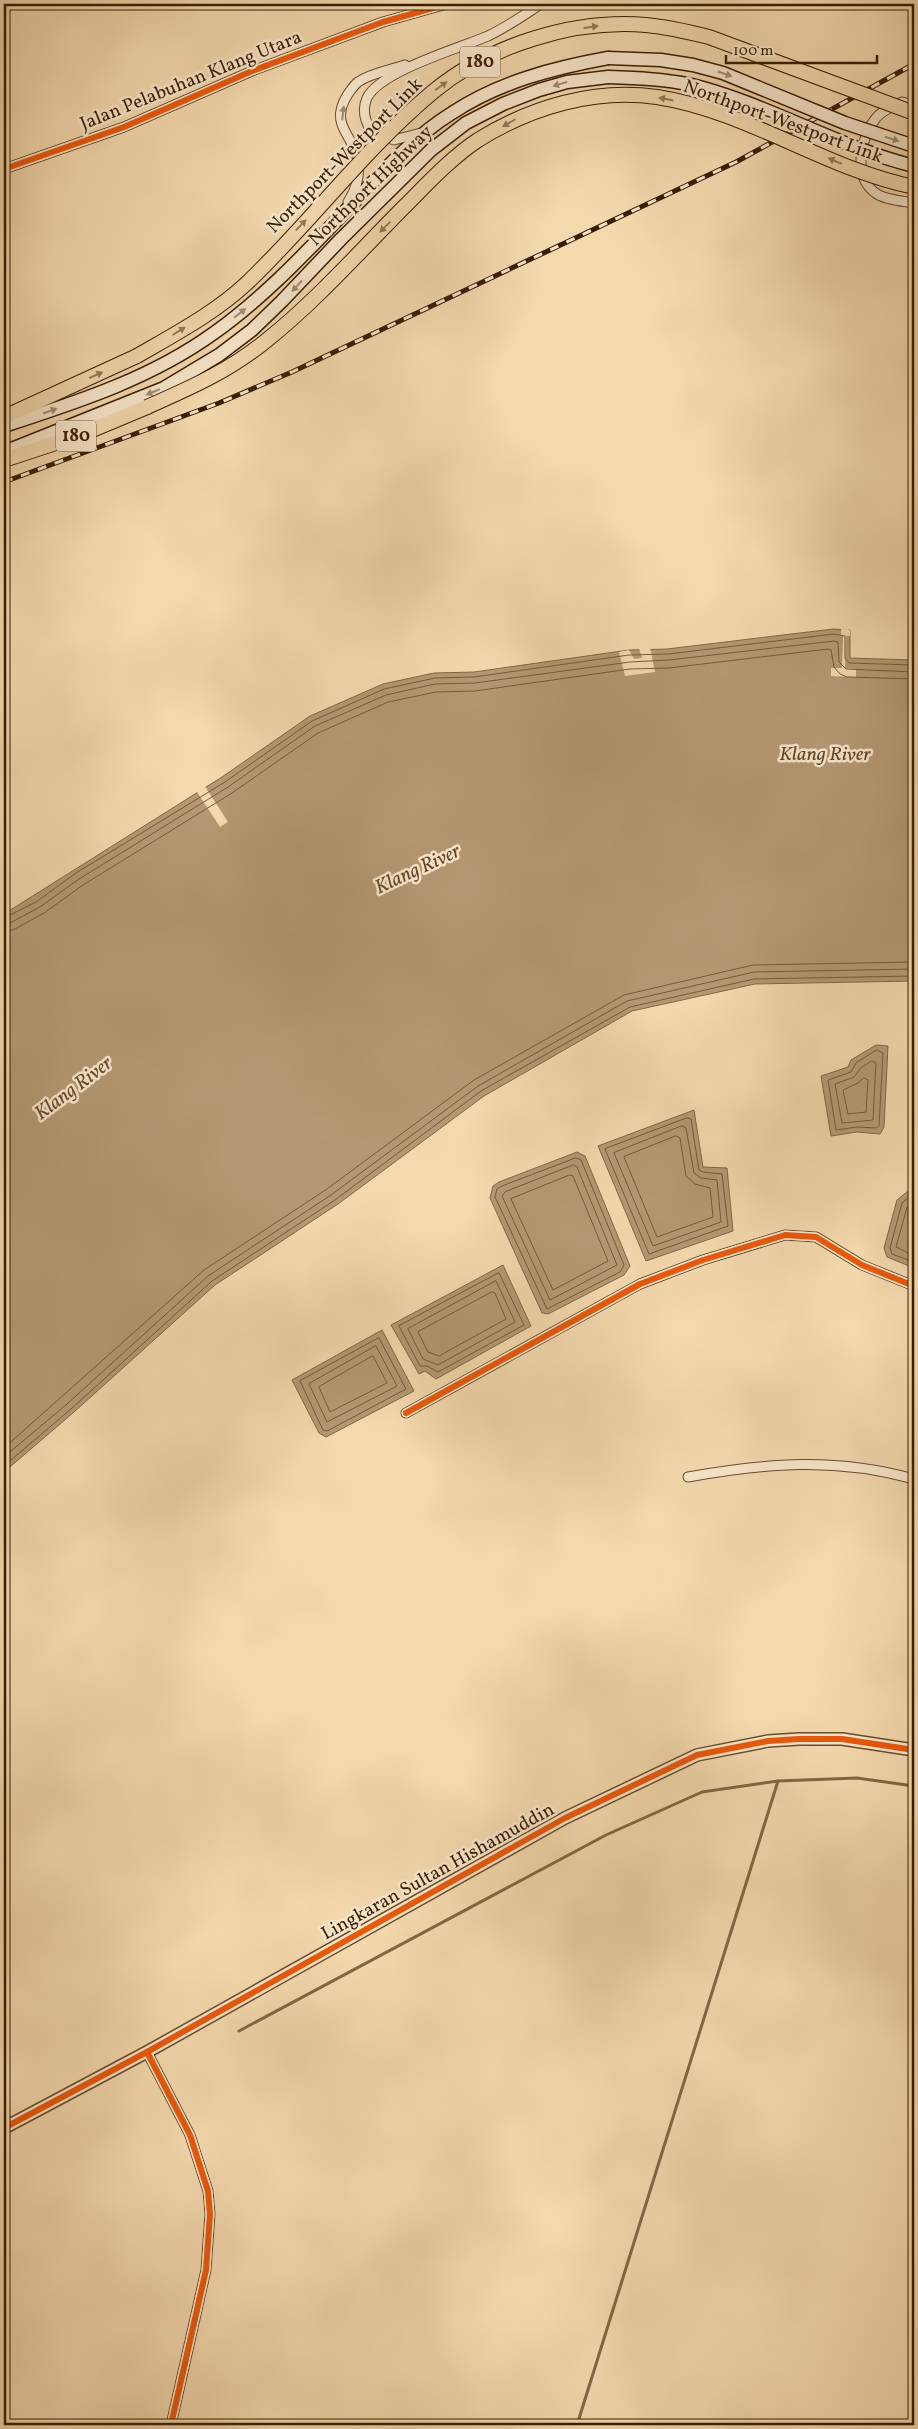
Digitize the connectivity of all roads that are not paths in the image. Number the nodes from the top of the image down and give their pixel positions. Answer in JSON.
{"nodes":[{"id":1,"x":447,"y":4,"type":"edge"},
{"id":2,"x":541,"y":4,"type":"edge"},
{"id":3,"x":429,"y":58,"type":"junction"},
{"id":4,"x":914,"y":105,"type":"edge"},
{"id":5,"x":914,"y":113,"type":"edge"},
{"id":6,"x":426,"y":131,"type":"junction"},
{"id":7,"x":914,"y":146,"type":"edge"},
{"id":8,"x":914,"y":166,"type":"edge"},
{"id":9,"x":4,"y":169,"type":"edge"},
{"id":10,"x":914,"y":187,"type":"edge"},
{"id":11,"x":914,"y":203,"type":"edge"},
{"id":12,"x":336,"y":222,"type":"junction"},
{"id":13,"x":4,"y":417,"type":"edge"},
{"id":14,"x":4,"y":426,"type":"edge"},
{"id":15,"x":4,"y":452,"type":"edge"},
{"id":16,"x":4,"y":460,"type":"edge"},
{"id":17,"x":914,"y":1286,"type":"edge"},
{"id":18,"x":406,"y":1414,"type":"dead end"},
{"id":19,"x":688,"y":1477,"type":"dead end"},
{"id":20,"x":914,"y":1479,"type":"edge"},
{"id":21,"x":914,"y":1750,"type":"edge"},
{"id":22,"x":147,"y":2052,"type":"junction"},
{"id":23,"x":4,"y":2128,"type":"edge"},
{"id":24,"x":171,"y":2425,"type":"edge"}],
"edges":[{"from":1,"to":9,"type":"street","name":"Jalan Pelabuhan Klang Utara"},
{"from":2,"to":3,"type":"street"},
{"from":3,"to":6,"type":"street"},
{"from":12,"to":3,"type":"street","one_way":true},
{"from":4,"to":11,"type":"street"},
{"from":13,"to":5,"type":"main road","name":"Northport-Westport Link","number":"180","one_way":true,"bridge":true},
{"from":6,"to":7,"type":"main road","name":"Northport Highway","one_way":true,"bridge":true},
{"from":6,"to":12,"type":"main road","name":"Northport Highway"},
{"from":8,"to":15,"type":"main road","name":"Northport Highway","one_way":true,"bridge":true},
{"from":10,"to":16,"type":"main road","name":"Northport-Westport Link","number":"180","one_way":true,"bridge":true},
{"from":14,"to":12,"type":"main road","name":"Northport Highway","one_way":true},
{"from":17,"to":18,"type":"street"},
{"from":19,"to":20,"type":"street"},
{"from":21,"to":22,"type":"street","name":"Lingkaran Sultan Hishamuddin"},
{"from":22,"to":23,"type":"street","name":"Lingkaran Sultan Hishamuddin"},
{"from":22,"to":24,"type":"street"}]}
